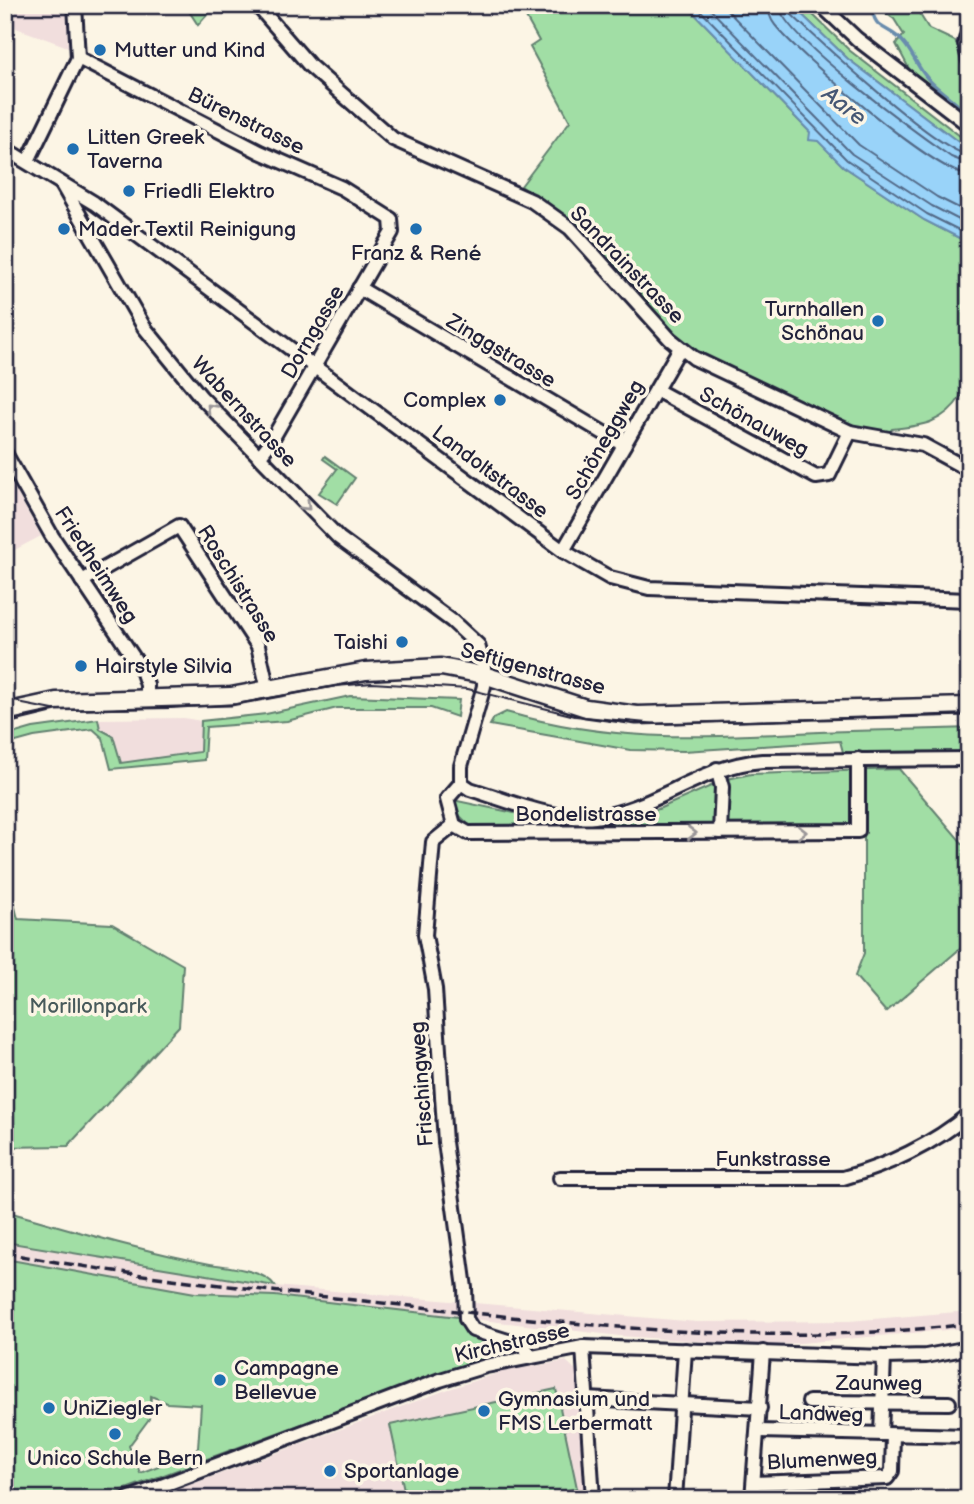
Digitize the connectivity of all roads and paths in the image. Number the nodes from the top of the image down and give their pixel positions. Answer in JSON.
{"nodes":[{"id":1,"x":75,"y":5,"type":"edge"},
{"id":2,"x":257,"y":5,"type":"edge"},
{"id":3,"x":821,"y":5,"type":"edge"},
{"id":4,"x":969,"y":29,"type":"edge"},
{"id":5,"x":968,"y":57,"type":"edge"},
{"id":6,"x":78,"y":58,"type":"junction"},
{"id":7,"x":969,"y":125,"type":"edge"},
{"id":8,"x":5,"y":149,"type":"edge"},
{"id":9,"x":29,"y":161,"type":"junction"},
{"id":10,"x":59,"y":180,"type":"junction"},
{"id":11,"x":392,"y":222,"type":"joint"},
{"id":12,"x":359,"y":288,"type":"junction"},
{"id":13,"x":680,"y":348,"type":"junction"},
{"id":14,"x":315,"y":367,"type":"junction"},
{"id":15,"x":656,"y":390,"type":"junction"},
{"id":16,"x":850,"y":432,"type":"junction"},
{"id":17,"x":624,"y":445,"type":"junction"},
{"id":18,"x":5,"y":453,"type":"edge"},
{"id":19,"x":259,"y":457,"type":"junction"},
{"id":20,"x":969,"y":470,"type":"edge"},
{"id":21,"x":563,"y":551,"type":"junction"},
{"id":22,"x":82,"y":581,"type":"junction"},
{"id":23,"x":969,"y":600,"type":"edge"},
{"id":24,"x":484,"y":675,"type":"junction"},
{"id":25,"x":268,"y":690,"type":"junction"},
{"id":26,"x":5,"y":697,"type":"edge"},
{"id":27,"x":147,"y":699,"type":"junction"},
{"id":28,"x":969,"y":706,"type":"edge"},
{"id":29,"x":13,"y":709,"type":"edge"},
{"id":30,"x":858,"y":759,"type":"junction"},
{"id":31,"x":969,"y":759,"type":"edge"},
{"id":32,"x":717,"y":769,"type":"junction"},
{"id":33,"x":461,"y":783,"type":"junction"},
{"id":34,"x":454,"y":825,"type":"junction"},
{"id":35,"x":720,"y":832,"type":"junction"},
{"id":36,"x":969,"y":1114,"type":"edge"},
{"id":37,"x":560,"y":1178,"type":"dead end"},
{"id":38,"x":583,"y":1347,"type":"junction"},
{"id":39,"x":969,"y":1348,"type":"edge"},
{"id":40,"x":685,"y":1350,"type":"junction"},
{"id":41,"x":763,"y":1352,"type":"junction"},
{"id":42,"x":531,"y":1357,"type":"junction"},
{"id":43,"x":884,"y":1357,"type":"junction"},
{"id":44,"x":587,"y":1399,"type":"junction"},
{"id":45,"x":809,"y":1402,"type":"dead end"},
{"id":46,"x":882,"y":1403,"type":"junction"},
{"id":47,"x":949,"y":1403,"type":"dead end"},
{"id":48,"x":681,"y":1404,"type":"junction"},
{"id":49,"x":760,"y":1408,"type":"junction"},
{"id":50,"x":759,"y":1431,"type":"junction"},
{"id":51,"x":887,"y":1435,"type":"junction"},
{"id":52,"x":969,"y":1436,"type":"edge"},
{"id":53,"x":754,"y":1483,"type":"junction"},
{"id":54,"x":127,"y":1499,"type":"edge"},
{"id":55,"x":593,"y":1499,"type":"edge"},
{"id":56,"x":675,"y":1499,"type":"edge"},
{"id":57,"x":752,"y":1499,"type":"edge"}],
"edges":[{"from":1,"to":6,"type":"street"},
{"from":2,"to":13,"type":"street","name":"Sandrainstrasse"},
{"from":3,"to":7,"type":"street"},
{"from":4,"to":5,"type":"street"},
{"from":6,"to":9,"type":"street"},
{"from":6,"to":11,"type":"street","name":"Bürenstrasse"},
{"from":8,"to":9,"type":"street","name":"Wabernstrasse"},
{"from":9,"to":10,"type":"street","name":"Wabernstrasse"},
{"from":10,"to":14,"type":"street","name":"Landoltstrasse"},
{"from":19,"to":10,"type":"street","name":"Wabernstrasse","one_way":true},
{"from":11,"to":12,"type":"street","name":"Dorngasse"},
{"from":12,"to":14,"type":"street","name":"Dorngasse"},
{"from":12,"to":17,"type":"street","name":"Zinggstrasse"},
{"from":13,"to":15,"type":"street","name":"Schöneggweg"},
{"from":13,"to":16,"type":"street","name":"Sandrainstrasse"},
{"from":14,"to":19,"type":"street","name":"Dorngasse"},
{"from":14,"to":21,"type":"street","name":"Landoltstrasse"},
{"from":15,"to":16,"type":"street","name":"Schönauweg"},
{"from":15,"to":17,"type":"street","name":"Schöneggweg"},
{"from":16,"to":20,"type":"street","name":"Sandrainstrasse"},
{"from":17,"to":21,"type":"street","name":"Schöneggweg"},
{"from":18,"to":22,"type":"street","name":"Friedheimweg"},
{"from":19,"to":24,"type":"street","name":"Wabernstrasse","one_way":true},
{"from":21,"to":23,"type":"street","name":"Landoltstrasse"},
{"from":22,"to":25,"type":"street","name":"Roschistrasse"},
{"from":22,"to":27,"type":"street","name":"Friedheimweg"},
{"from":24,"to":25,"type":"main road","name":"Seftigenstrasse"},
{"from":24,"to":28,"type":"main road","name":"Seftigenstrasse"},
{"from":24,"to":33,"type":"street"},
{"from":25,"to":27,"type":"main road","name":"Seftigenstrasse"},
{"from":26,"to":29,"type":"main road"},
{"from":27,"to":29,"type":"main road","name":"Seftigenstrasse"},
{"from":30,"to":31,"type":"street","name":"Bondelistrasse"},
{"from":30,"to":32,"type":"street","name":"Bondelistrasse"},
{"from":35,"to":30,"type":"street","name":"Bondelistrasse","one_way":true},
{"from":32,"to":33,"type":"street","name":"Bondelistrasse"},
{"from":32,"to":35,"type":"street"},
{"from":33,"to":34,"type":"street"},
{"from":34,"to":35,"type":"street","name":"Bondelistrasse","one_way":true},
{"from":34,"to":42,"type":"street","name":"Frischingweg"},
{"from":36,"to":37,"type":"street","name":"Funkstrasse"},
{"from":38,"to":40,"type":"street","name":"Kirchstrasse"},
{"from":38,"to":42,"type":"street","name":"Kirchstrasse"},
{"from":38,"to":44,"type":"street"},
{"from":39,"to":43,"type":"street","name":"Kirchstrasse"},
{"from":40,"to":41,"type":"street","name":"Kirchstrasse"},
{"from":40,"to":48,"type":"street"},
{"from":41,"to":43,"type":"street","name":"Kirchstrasse"},
{"from":41,"to":49,"type":"street"},
{"from":42,"to":54,"type":"street","name":"Kirchstrasse"},
{"from":43,"to":46,"type":"street","name":"Blumenweg"},
{"from":44,"to":48,"type":"street"},
{"from":44,"to":55,"type":"street"},
{"from":45,"to":46,"type":"street","name":"Zaunweg"},
{"from":46,"to":47,"type":"street","name":"Zaunweg"},
{"from":46,"to":51,"type":"street","name":"Blumenweg"},
{"from":48,"to":49,"type":"street"},
{"from":48,"to":56,"type":"street"},
{"from":49,"to":50,"type":"street"},
{"from":50,"to":51,"type":"street","name":"Landweg"},
{"from":50,"to":53,"type":"street"},
{"from":51,"to":52,"type":"street","name":"Landweg"},
{"from":51,"to":53,"type":"street","name":"Blumenweg"},
{"from":53,"to":57,"type":"street"}]}
